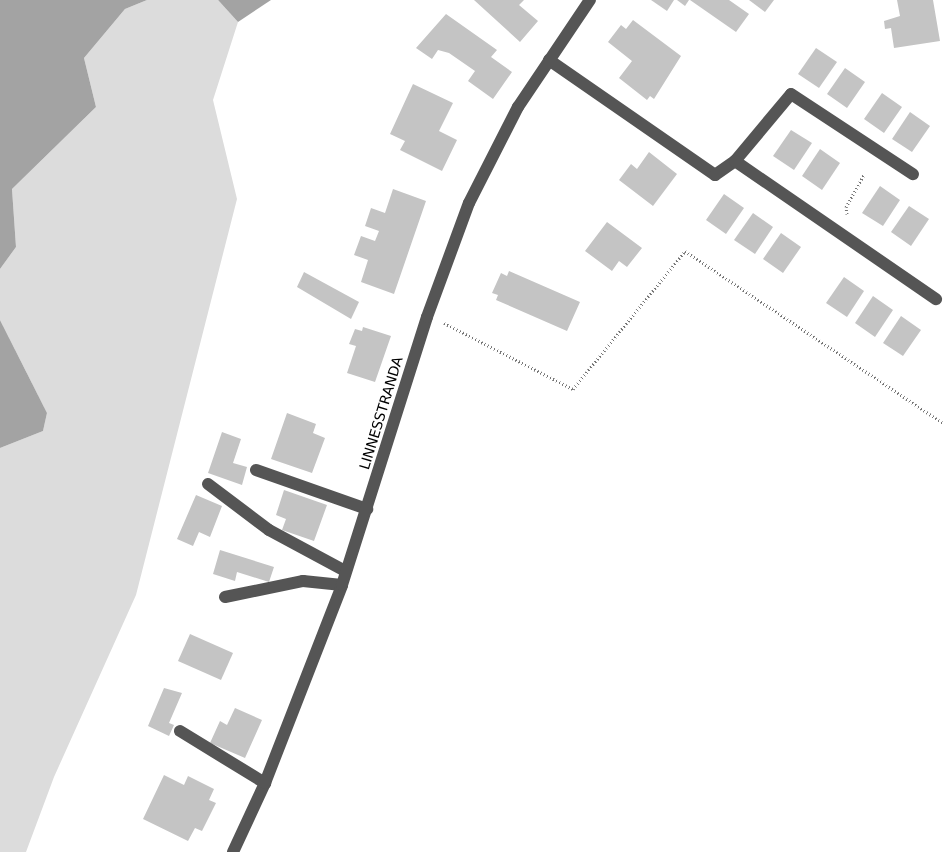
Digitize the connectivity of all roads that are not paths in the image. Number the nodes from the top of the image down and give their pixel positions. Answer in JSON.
{"nodes":[{"id":1,"x":590,"y":0,"type":"edge"},
{"id":2,"x":548,"y":60,"type":"junction"},
{"id":3,"x":736,"y":161,"type":"junction"},
{"id":4,"x":913,"y":174,"type":"dead end"},
{"id":5,"x":936,"y":299,"type":"dead end"},
{"id":6,"x":256,"y":470,"type":"dead end"},
{"id":7,"x":208,"y":484,"type":"dead end"},
{"id":8,"x":367,"y":509,"type":"junction"},
{"id":9,"x":345,"y":572,"type":"junction"},
{"id":10,"x":342,"y":585,"type":"junction"},
{"id":11,"x":225,"y":597,"type":"dead end"},
{"id":12,"x":180,"y":731,"type":"dead end"},
{"id":13,"x":265,"y":783,"type":"junction"},
{"id":14,"x":233,"y":852,"type":"edge"}],
"edges":[{"from":1,"to":2,"type":"street","name":"LINNESSTRANDA"},
{"from":2,"to":3,"type":"street"},
{"from":2,"to":8,"type":"street","name":"LINNESSTRANDA"},
{"from":3,"to":4,"type":"street"},
{"from":3,"to":5,"type":"street"},
{"from":6,"to":8,"type":"street"},
{"from":7,"to":9,"type":"street"},
{"from":8,"to":9,"type":"street","name":"LINNESSTRANDA"},
{"from":9,"to":10,"type":"street","name":"LINNESSTRANDA"},
{"from":10,"to":11,"type":"street"},
{"from":10,"to":13,"type":"street","name":"LINNESSTRANDA"},
{"from":12,"to":13,"type":"street"},
{"from":13,"to":14,"type":"street","name":"LINNESSTRANDA"}]}
